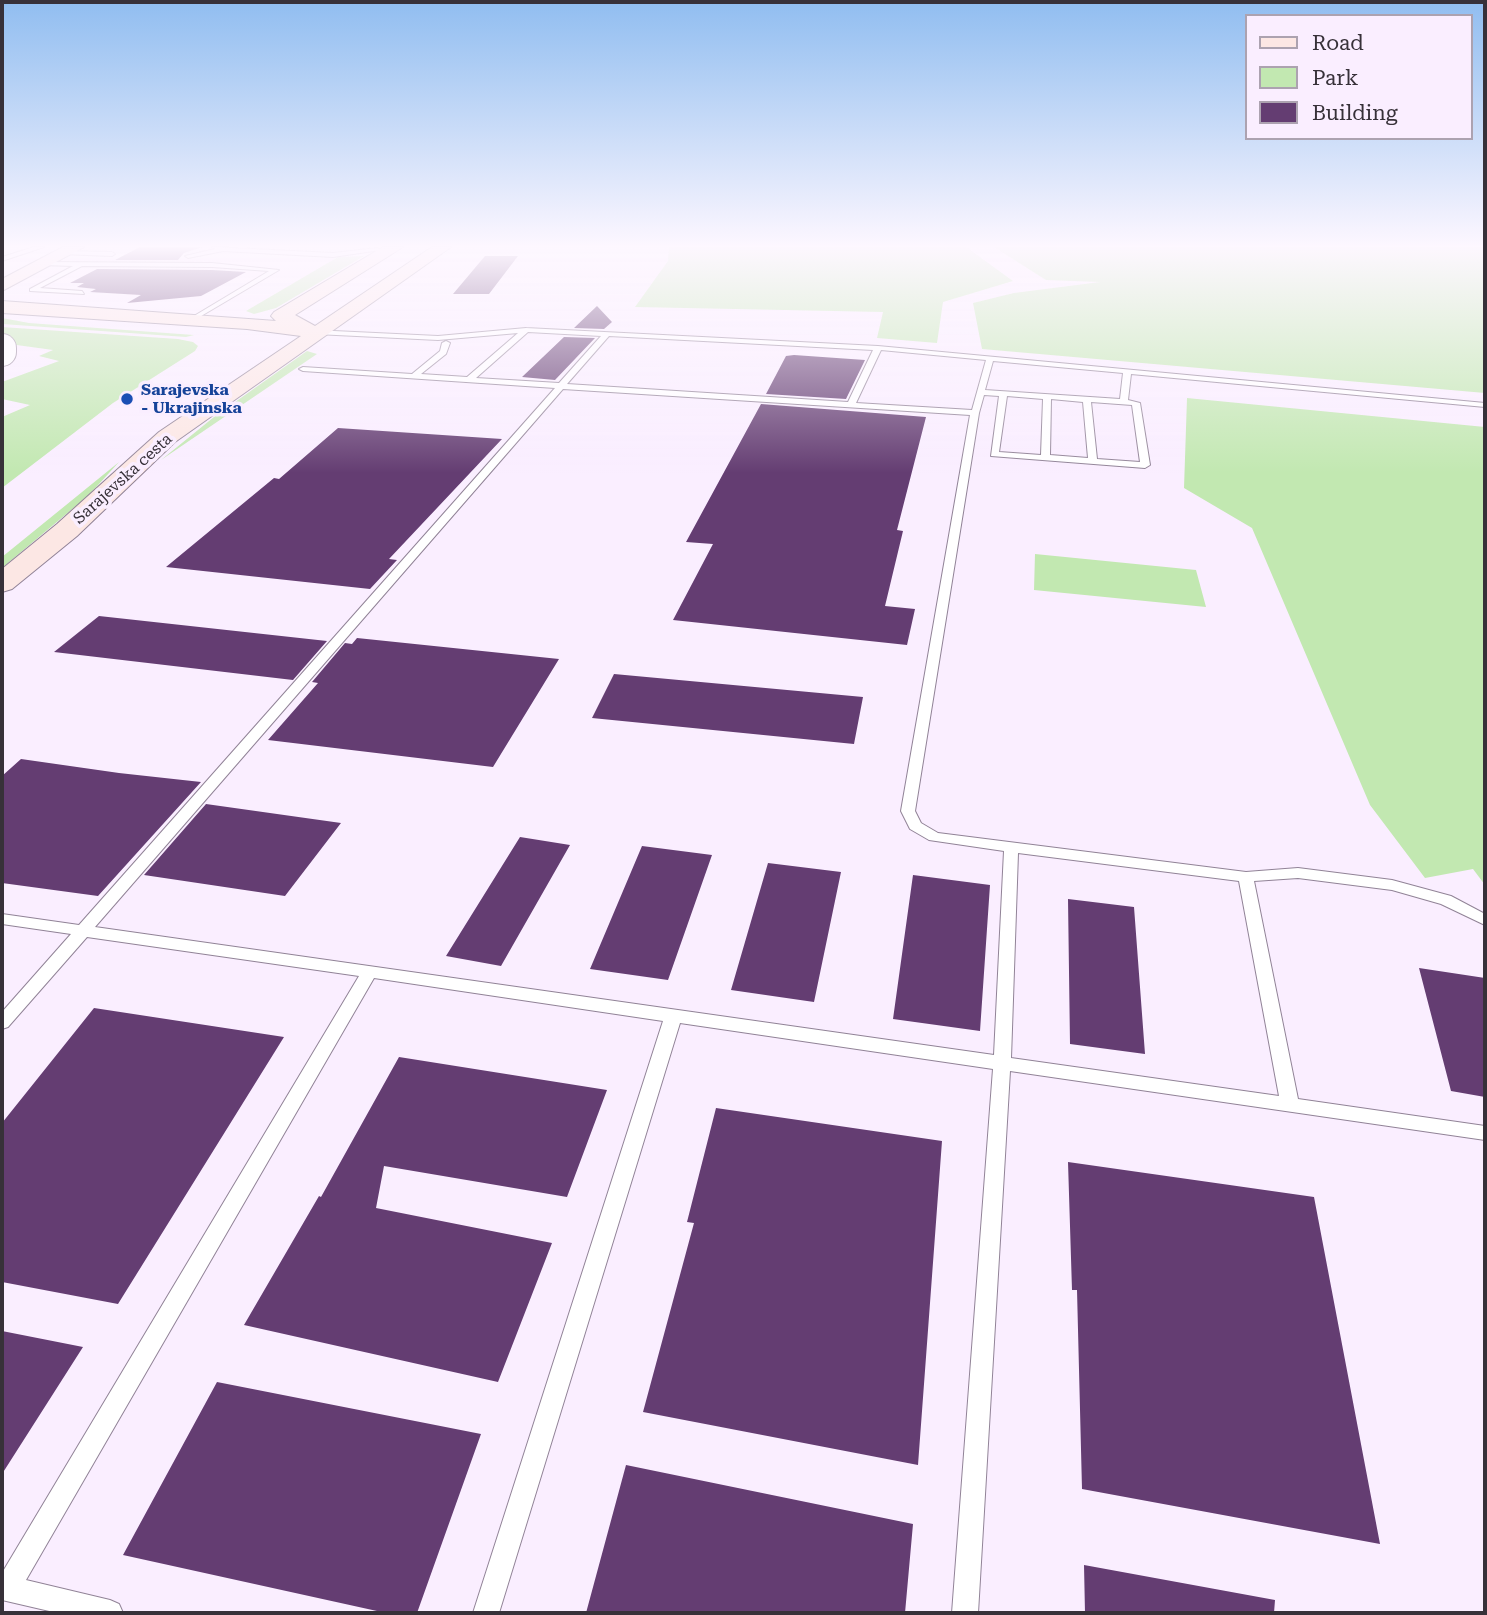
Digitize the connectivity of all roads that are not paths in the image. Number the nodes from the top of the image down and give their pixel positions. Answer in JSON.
{"nodes":[{"id":1,"x":99,"y":322,"type":"edge"},
{"id":2,"x":218,"y":322,"type":"edge"},
{"id":3,"x":295,"y":322,"type":"edge"},
{"id":4,"x":329,"y":322,"type":"edge"},
{"id":5,"x":124,"y":324,"type":"junction"},
{"id":6,"x":526,"y":330,"type":"junction"},
{"id":7,"x":316,"y":332,"type":"junction"},
{"id":8,"x":469,"y":335,"type":"junction"},
{"id":9,"x":606,"y":335,"type":"junction"},
{"id":10,"x":223,"y":343,"type":"dead end"},
{"id":11,"x":446,"y":343,"type":"junction"},
{"id":12,"x":878,"y":348,"type":"junction"},
{"id":13,"x":990,"y":358,"type":"junction"},
{"id":14,"x":303,"y":369,"type":"dead end"},
{"id":15,"x":1127,"y":370,"type":"junction"},
{"id":16,"x":414,"y":376,"type":"junction"},
{"id":17,"x":468,"y":380,"type":"junction"},
{"id":18,"x":561,"y":386,"type":"junction"},
{"id":19,"x":981,"y":392,"type":"junction"},
{"id":20,"x":1003,"y":394,"type":"junction"},
{"id":21,"x":1047,"y":397,"type":"junction"},
{"id":22,"x":1087,"y":399,"type":"junction"},
{"id":23,"x":1124,"y":402,"type":"junction"},
{"id":24,"x":851,"y":404,"type":"junction"},
{"id":25,"x":1485,"y":405,"type":"edge"},
{"id":26,"x":975,"y":413,"type":"junction"},
{"id":27,"x":1045,"y":458,"type":"junction"},
{"id":28,"x":1093,"y":461,"type":"junction"},
{"id":29,"x":2,"y":583,"type":"edge"},
{"id":30,"x":1011,"y":848,"type":"junction"},
{"id":31,"x":1246,"y":877,"type":"junction"},
{"id":32,"x":2,"y":919,"type":"edge"},
{"id":33,"x":1485,"y":920,"type":"edge"},
{"id":34,"x":83,"y":931,"type":"junction"},
{"id":35,"x":369,"y":972,"type":"junction"},
{"id":36,"x":673,"y":1017,"type":"junction"},
{"id":37,"x":2,"y":1023,"type":"edge"},
{"id":38,"x":1002,"y":1065,"type":"junction"},
{"id":39,"x":1290,"y":1105,"type":"junction"},
{"id":40,"x":1485,"y":1133,"type":"edge"},
{"id":41,"x":4,"y":1587,"type":"edge"},
{"id":42,"x":110,"y":1613,"type":"edge"},
{"id":43,"x":486,"y":1613,"type":"edge"},
{"id":44,"x":965,"y":1613,"type":"edge"}],
"edges":[{"from":1,"to":5,"type":"main road"},
{"from":2,"to":7,"type":"main road"},
{"from":3,"to":7,"type":"main road"},
{"from":4,"to":7,"type":"main road","name":"Sarajevska cesta"},
{"from":5,"to":7,"type":"main road"},
{"from":5,"to":10,"type":"main road"},
{"from":6,"to":8,"type":"lane"},
{"from":6,"to":9,"type":"lane"},
{"from":6,"to":17,"type":"lane"},
{"from":7,"to":8,"type":"lane"},
{"from":7,"to":11,"type":"lane"},
{"from":7,"to":29,"type":"main road","name":"Sarajevska cesta"},
{"from":8,"to":11,"type":"lane"},
{"from":9,"to":12,"type":"lane"},
{"from":9,"to":18,"type":"lane"},
{"from":11,"to":16,"type":"lane"},
{"from":12,"to":13,"type":"lane"},
{"from":12,"to":24,"type":"lane"},
{"from":13,"to":15,"type":"lane"},
{"from":13,"to":19,"type":"lane"},
{"from":14,"to":16,"type":"lane"},
{"from":15,"to":23,"type":"lane"},
{"from":15,"to":25,"type":"lane"},
{"from":16,"to":17,"type":"lane"},
{"from":17,"to":18,"type":"lane"},
{"from":18,"to":24,"type":"lane"},
{"from":18,"to":34,"type":"lane"},
{"from":19,"to":20,"type":"lane"},
{"from":19,"to":26,"type":"lane"},
{"from":20,"to":21,"type":"lane"},
{"from":20,"to":27,"type":"lane"},
{"from":21,"to":22,"type":"lane"},
{"from":21,"to":27,"type":"lane"},
{"from":22,"to":23,"type":"lane"},
{"from":22,"to":28,"type":"lane"},
{"from":23,"to":28,"type":"lane"},
{"from":24,"to":26,"type":"lane"},
{"from":26,"to":30,"type":"lane"},
{"from":27,"to":28,"type":"lane"},
{"from":30,"to":31,"type":"lane"},
{"from":30,"to":38,"type":"lane"},
{"from":31,"to":33,"type":"lane"},
{"from":31,"to":39,"type":"lane"},
{"from":32,"to":34,"type":"lane"},
{"from":34,"to":35,"type":"lane"},
{"from":34,"to":37,"type":"lane"},
{"from":35,"to":36,"type":"lane"},
{"from":35,"to":41,"type":"lane"},
{"from":36,"to":38,"type":"lane"},
{"from":36,"to":43,"type":"lane"},
{"from":38,"to":39,"type":"lane"},
{"from":38,"to":44,"type":"lane"},
{"from":39,"to":40,"type":"lane"},
{"from":41,"to":42,"type":"lane"}]}
